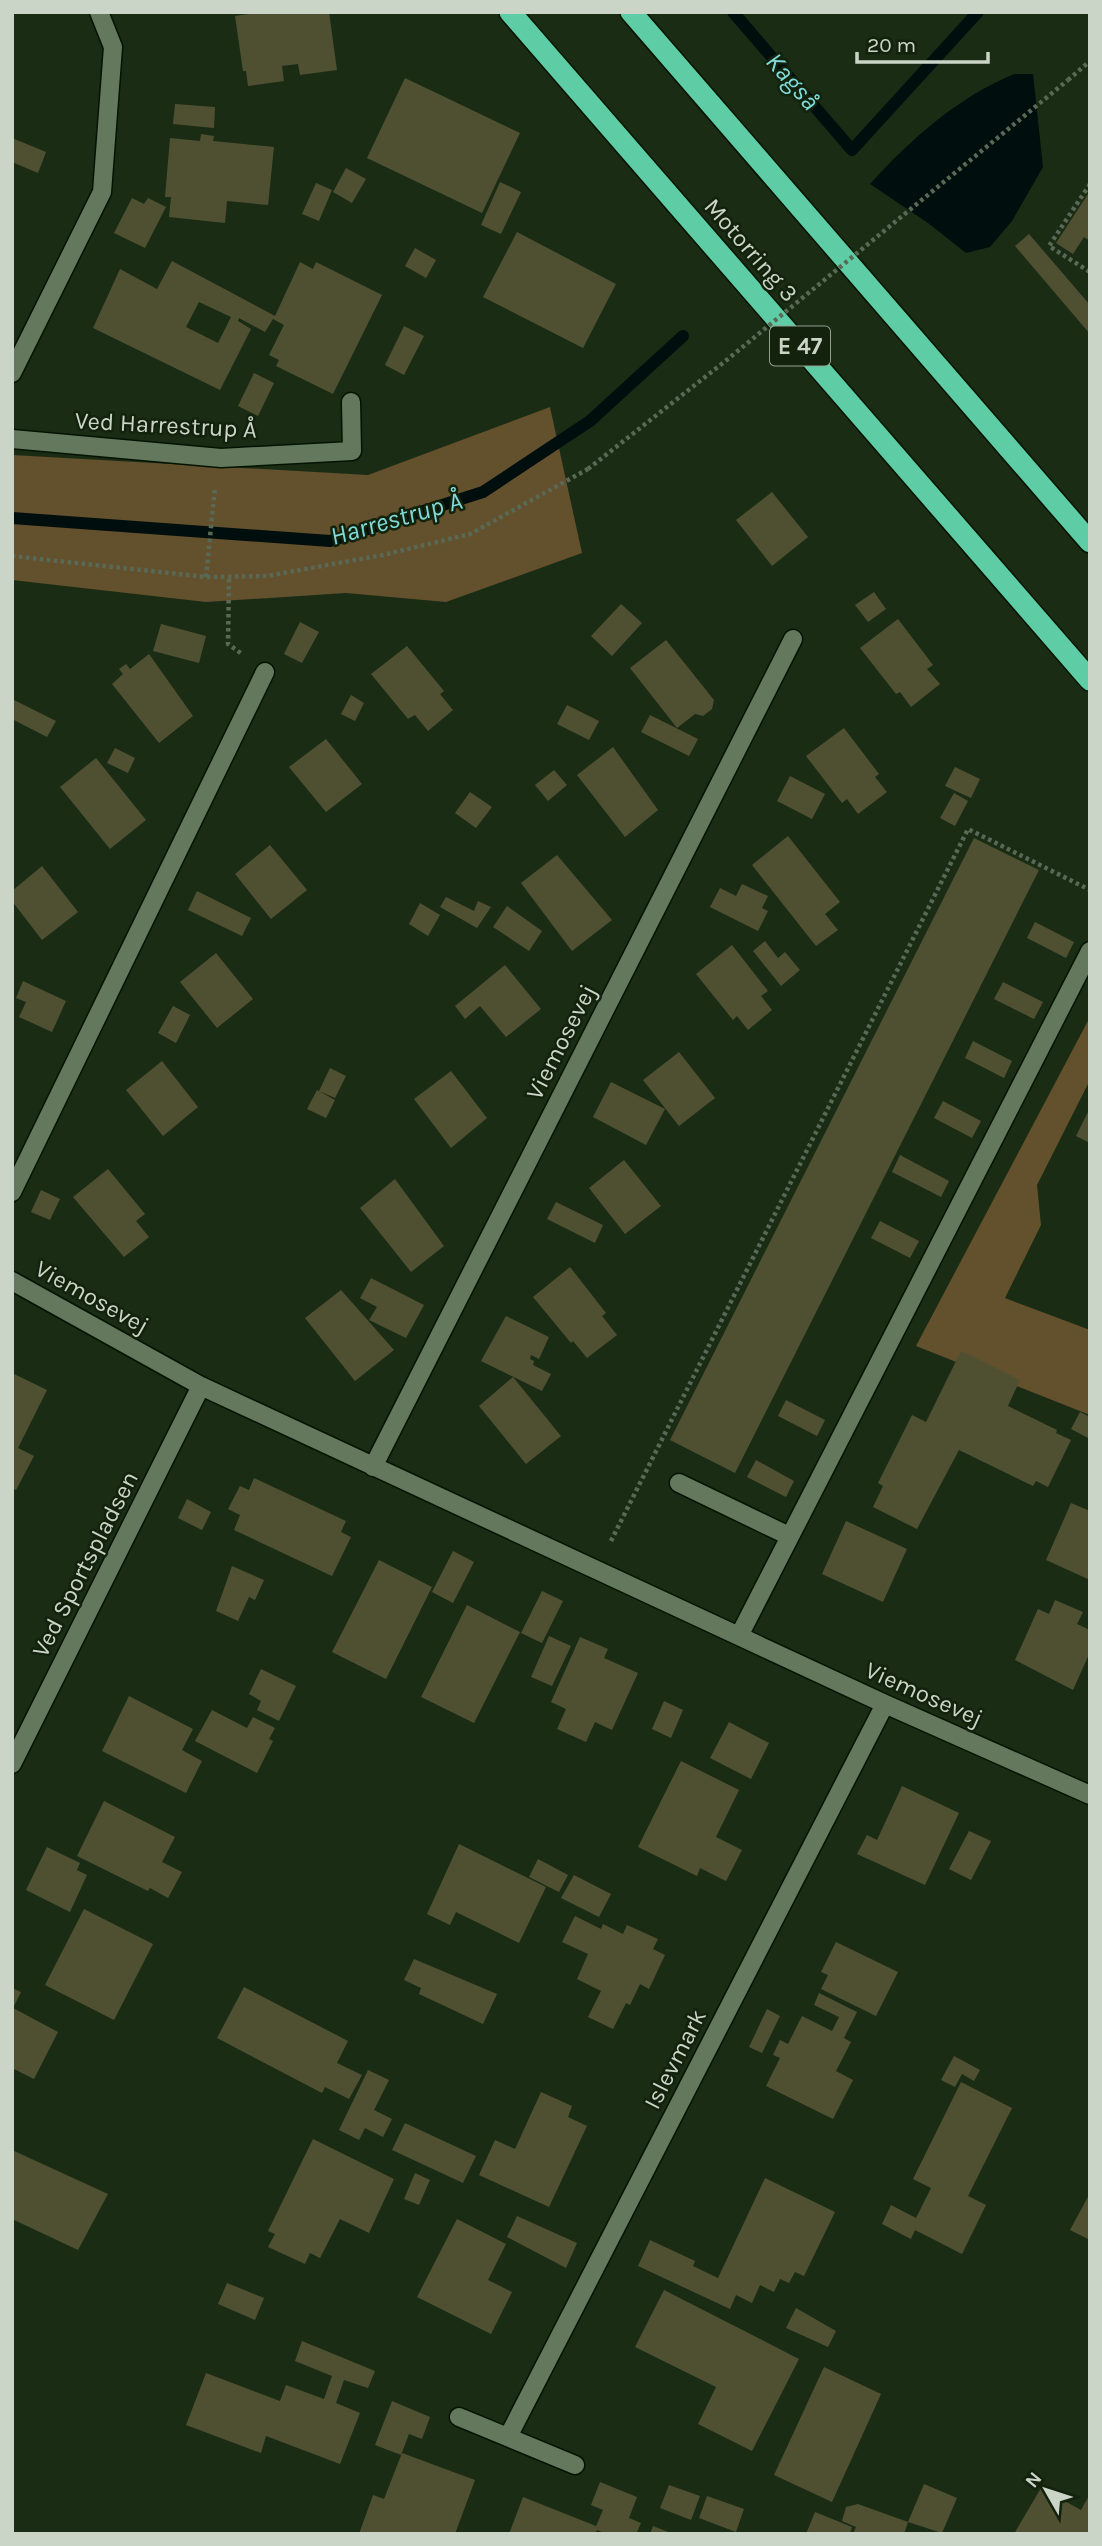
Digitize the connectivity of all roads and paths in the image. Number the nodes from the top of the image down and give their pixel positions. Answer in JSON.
{"nodes":[{"id":1,"x":99,"y":12,"type":"edge"},
{"id":2,"x":510,"y":12,"type":"edge"},
{"id":3,"x":631,"y":12,"type":"edge"},
{"id":4,"x":1090,"y":61,"type":"edge"},
{"id":5,"x":1090,"y":184,"type":"edge"},
{"id":6,"x":1090,"y":272,"type":"edge"},
{"id":7,"x":12,"y":373,"type":"edge"},
{"id":8,"x":351,"y":402,"type":"dead end"},
{"id":9,"x":12,"y":439,"type":"edge"},
{"id":10,"x":216,"y":477,"type":"dead end"},
{"id":11,"x":1090,"y":542,"type":"edge"},
{"id":12,"x":12,"y":556,"type":"edge"},
{"id":13,"x":206,"y":577,"type":"junction"},
{"id":14,"x":229,"y":579,"type":"junction"},
{"id":15,"x":793,"y":639,"type":"dead end"},
{"id":16,"x":265,"y":672,"type":"joint"},
{"id":17,"x":1090,"y":680,"type":"edge"},
{"id":18,"x":1090,"y":890,"type":"edge"},
{"id":19,"x":1090,"y":951,"type":"edge"},
{"id":20,"x":12,"y":1192,"type":"edge"},
{"id":21,"x":12,"y":1281,"type":"edge"},
{"id":22,"x":201,"y":1385,"type":"junction"},
{"id":23,"x":373,"y":1467,"type":"junction"},
{"id":24,"x":679,"y":1483,"type":"dead end"},
{"id":25,"x":789,"y":1536,"type":"junction"},
{"id":26,"x":596,"y":1570,"type":"junction"},
{"id":27,"x":739,"y":1636,"type":"junction"},
{"id":28,"x":885,"y":1704,"type":"junction"},
{"id":29,"x":12,"y":1765,"type":"edge"},
{"id":30,"x":1090,"y":1795,"type":"edge"},
{"id":31,"x":459,"y":2417,"type":"dead end"},
{"id":32,"x":508,"y":2437,"type":"junction"},
{"id":33,"x":575,"y":2465,"type":"dead end"}],
"edges":[{"from":1,"to":7,"type":"street"},
{"from":2,"to":17,"type":"highway","name":"Motorring 3","number":"E 47"},
{"from":3,"to":11,"type":"highway"},
{"from":4,"to":14,"type":"path","bridge":true},
{"from":5,"to":6,"type":"path"},
{"from":8,"to":9,"type":"street","name":"Ved Harrestrup Å"},
{"from":10,"to":13,"type":"path"},
{"from":12,"to":13,"type":"path"},
{"from":13,"to":14,"type":"path"},
{"from":14,"to":16,"type":"path"},
{"from":15,"to":23,"type":"street","name":"Viemosevej"},
{"from":16,"to":20,"type":"street"},
{"from":18,"to":26,"type":"path"},
{"from":19,"to":25,"type":"street"},
{"from":21,"to":22,"type":"street","name":"Viemosevej"},
{"from":22,"to":23,"type":"street","name":"Viemosevej"},
{"from":22,"to":29,"type":"street","name":"Ved Sportspladsen"},
{"from":23,"to":26,"type":"street","name":"Viemosevej"},
{"from":24,"to":25,"type":"street"},
{"from":25,"to":27,"type":"street"},
{"from":26,"to":27,"type":"street","name":"Viemosevej"},
{"from":27,"to":28,"type":"street","name":"Viemosevej"},
{"from":28,"to":30,"type":"street","name":"Viemosevej"},
{"from":28,"to":32,"type":"street","name":"Islevmark"},
{"from":31,"to":32,"type":"street"},
{"from":32,"to":33,"type":"street"}]}
